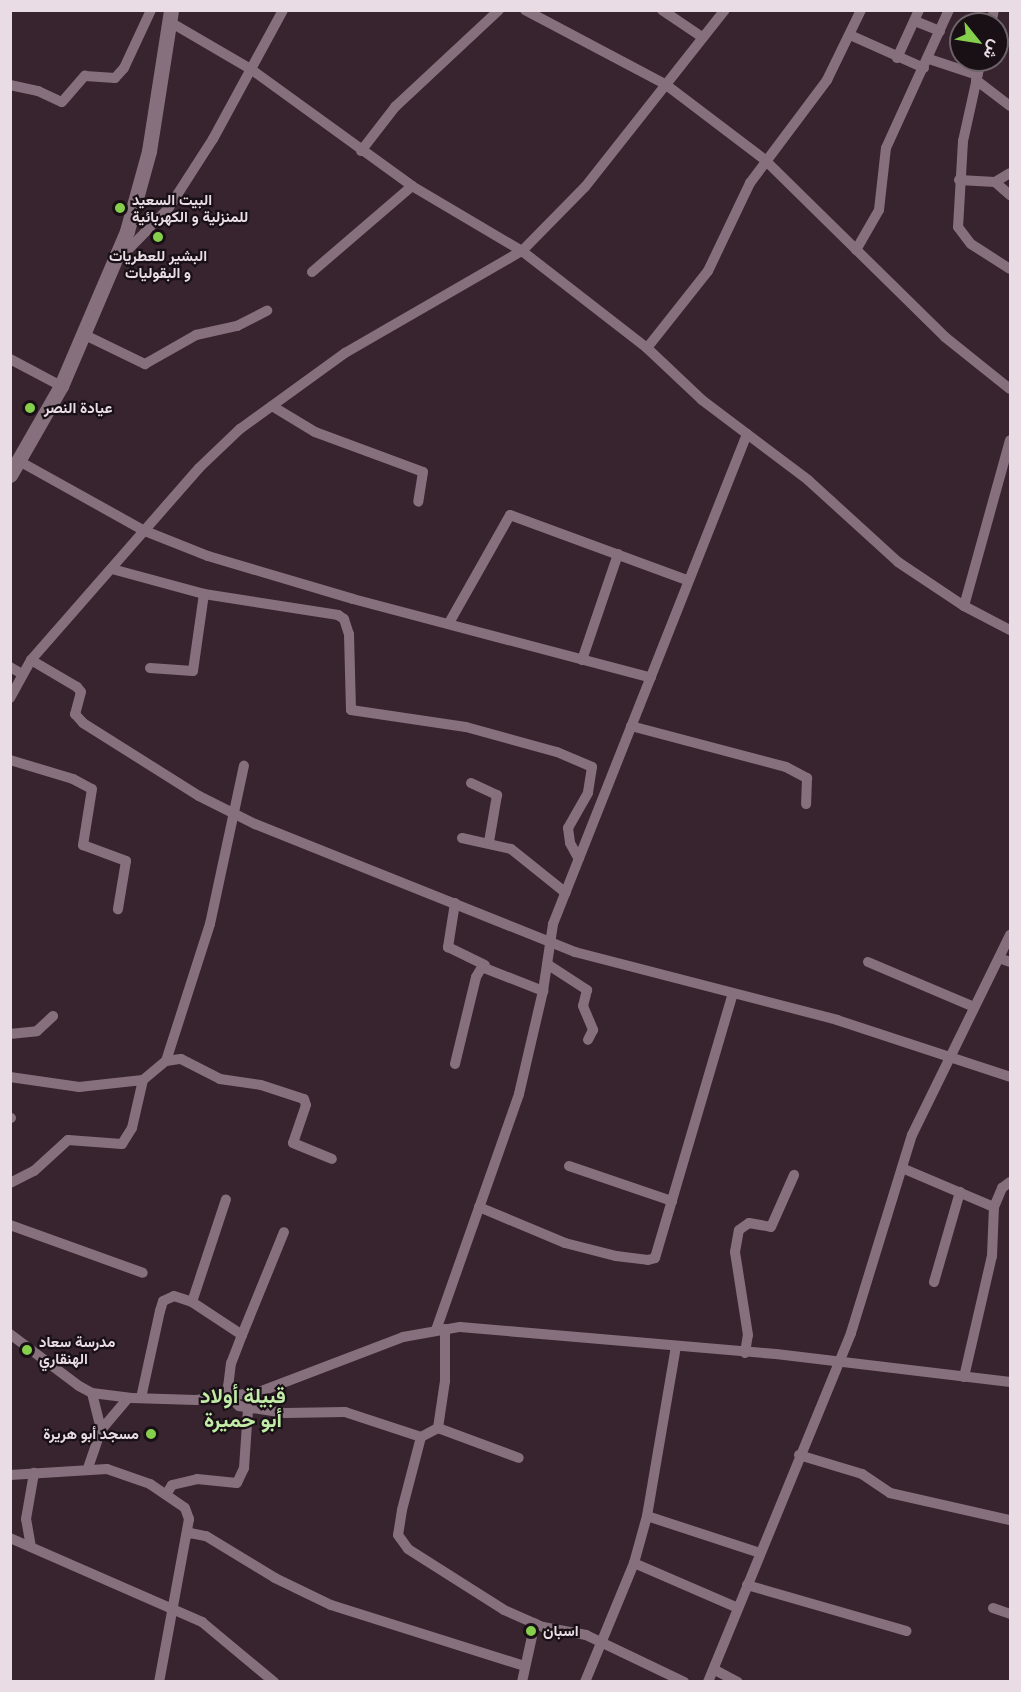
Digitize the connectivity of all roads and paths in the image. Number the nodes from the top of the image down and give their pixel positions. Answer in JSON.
{"nodes":[{"id":1,"x":152,"y":10,"type":"edge"},
{"id":2,"x":283,"y":10,"type":"edge"},
{"id":3,"x":499,"y":10,"type":"edge"},
{"id":4,"x":525,"y":10,"type":"edge"},
{"id":5,"x":662,"y":10,"type":"edge"},
{"id":6,"x":725,"y":10,"type":"edge"},
{"id":7,"x":861,"y":10,"type":"edge"},
{"id":8,"x":949,"y":10,"type":"edge"},
{"id":9,"x":171,"y":16,"type":"edge"},
{"id":10,"x":917,"y":16,"type":"edge"},
{"id":11,"x":940,"y":31,"type":"junction"},
{"id":12,"x":850,"y":35,"type":"junction"},
{"id":13,"x":702,"y":37,"type":"junction"},
{"id":14,"x":897,"y":58,"type":"junction"},
{"id":15,"x":927,"y":63,"type":"junction"},
{"id":16,"x":252,"y":70,"type":"junction"},
{"id":17,"x":978,"y":72,"type":"edge"},
{"id":18,"x":977,"y":78,"type":"junction"},
{"id":19,"x":665,"y":84,"type":"junction"},
{"id":20,"x":10,"y":85,"type":"edge"},
{"id":21,"x":1011,"y":106,"type":"edge"},
{"id":22,"x":361,"y":151,"type":"junction"},
{"id":23,"x":765,"y":160,"type":"junction"},
{"id":24,"x":1011,"y":173,"type":"edge"},
{"id":25,"x":959,"y":180,"type":"junction"},
{"id":26,"x":995,"y":182,"type":"junction"},
{"id":27,"x":412,"y":186,"type":"junction"},
{"id":28,"x":1011,"y":195,"type":"edge"},
{"id":29,"x":856,"y":250,"type":"junction"},
{"id":30,"x":522,"y":251,"type":"junction"},
{"id":31,"x":117,"y":261,"type":"junction"},
{"id":32,"x":1011,"y":269,"type":"edge"},
{"id":33,"x":312,"y":272,"type":"dead end"},
{"id":34,"x":267,"y":311,"type":"dead end"},
{"id":35,"x":85,"y":335,"type":"junction"},
{"id":36,"x":646,"y":348,"type":"junction"},
{"id":37,"x":10,"y":359,"type":"edge"},
{"id":38,"x":61,"y":386,"type":"junction"},
{"id":39,"x":1011,"y":390,"type":"edge"},
{"id":40,"x":272,"y":406,"type":"junction"},
{"id":41,"x":747,"y":434,"type":"junction"},
{"id":42,"x":1011,"y":440,"type":"edge"},
{"id":43,"x":19,"y":461,"type":"junction"},
{"id":44,"x":10,"y":475,"type":"edge"},
{"id":45,"x":418,"y":502,"type":"dead end"},
{"id":46,"x":146,"y":531,"type":"junction"},
{"id":47,"x":618,"y":554,"type":"junction"},
{"id":48,"x":112,"y":569,"type":"junction"},
{"id":49,"x":687,"y":580,"type":"junction"},
{"id":50,"x":204,"y":594,"type":"junction"},
{"id":51,"x":964,"y":606,"type":"junction"},
{"id":52,"x":450,"y":623,"type":"junction"},
{"id":53,"x":1011,"y":630,"type":"edge"},
{"id":54,"x":31,"y":660,"type":"junction"},
{"id":55,"x":582,"y":660,"type":"junction"},
{"id":56,"x":10,"y":667,"type":"edge"},
{"id":57,"x":150,"y":668,"type":"dead end"},
{"id":58,"x":22,"y":674,"type":"junction"},
{"id":59,"x":651,"y":678,"type":"junction"},
{"id":60,"x":10,"y":698,"type":"edge"},
{"id":61,"x":632,"y":726,"type":"junction"},
{"id":62,"x":10,"y":760,"type":"edge"},
{"id":63,"x":244,"y":766,"type":"dead end"},
{"id":64,"x":471,"y":783,"type":"dead end"},
{"id":65,"x":806,"y":804,"type":"dead end"},
{"id":66,"x":235,"y":815,"type":"junction"},
{"id":67,"x":462,"y":838,"type":"dead end"},
{"id":68,"x":489,"y":842,"type":"junction"},
{"id":69,"x":579,"y":859,"type":"junction"},
{"id":70,"x":566,"y":893,"type":"junction"},
{"id":71,"x":455,"y":903,"type":"junction"},
{"id":72,"x":118,"y":909,"type":"dead end"},
{"id":73,"x":1011,"y":935,"type":"edge"},
{"id":74,"x":549,"y":942,"type":"junction"},
{"id":75,"x":999,"y":958,"type":"junction"},
{"id":76,"x":868,"y":962,"type":"dead end"},
{"id":77,"x":1011,"y":962,"type":"edge"},
{"id":78,"x":547,"y":964,"type":"junction"},
{"id":79,"x":485,"y":965,"type":"junction"},
{"id":80,"x":543,"y":991,"type":"junction"},
{"id":81,"x":733,"y":993,"type":"junction"},
{"id":82,"x":974,"y":1007,"type":"junction"},
{"id":83,"x":53,"y":1016,"type":"dead end"},
{"id":84,"x":10,"y":1034,"type":"edge"},
{"id":85,"x":588,"y":1040,"type":"dead end"},
{"id":86,"x":948,"y":1056,"type":"junction"},
{"id":87,"x":166,"y":1061,"type":"junction"},
{"id":88,"x":454,"y":1064,"type":"dead end"},
{"id":89,"x":10,"y":1077,"type":"edge"},
{"id":90,"x":1011,"y":1077,"type":"edge"},
{"id":91,"x":142,"y":1080,"type":"junction"},
{"id":92,"x":332,"y":1159,"type":"dead end"},
{"id":93,"x":569,"y":1166,"type":"dead end"},
{"id":94,"x":902,"y":1168,"type":"junction"},
{"id":95,"x":794,"y":1175,"type":"dead end"},
{"id":96,"x":1011,"y":1182,"type":"edge"},
{"id":97,"x":10,"y":1183,"type":"edge"},
{"id":98,"x":960,"y":1192,"type":"junction"},
{"id":99,"x":226,"y":1199,"type":"dead end"},
{"id":100,"x":672,"y":1201,"type":"junction"},
{"id":101,"x":479,"y":1207,"type":"junction"},
{"id":102,"x":994,"y":1207,"type":"junction"},
{"id":103,"x":10,"y":1225,"type":"edge"},
{"id":104,"x":284,"y":1232,"type":"dead end"},
{"id":105,"x":143,"y":1273,"type":"dead end"},
{"id":106,"x":934,"y":1282,"type":"dead end"},
{"id":107,"x":192,"y":1302,"type":"junction"},
{"id":108,"x":441,"y":1329,"type":"junction"},
{"id":109,"x":10,"y":1334,"type":"edge"},
{"id":110,"x":242,"y":1335,"type":"junction"},
{"id":111,"x":676,"y":1346,"type":"junction"},
{"id":112,"x":745,"y":1353,"type":"junction"},
{"id":113,"x":840,"y":1361,"type":"junction"},
{"id":114,"x":964,"y":1377,"type":"junction"},
{"id":115,"x":1011,"y":1382,"type":"edge"},
{"id":116,"x":92,"y":1393,"type":"junction"},
{"id":117,"x":230,"y":1397,"type":"junction"},
{"id":118,"x":128,"y":1398,"type":"junction"},
{"id":119,"x":141,"y":1398,"type":"junction"},
{"id":120,"x":248,"y":1409,"type":"junction"},
{"id":121,"x":438,"y":1428,"type":"junction"},
{"id":122,"x":101,"y":1430,"type":"junction"},
{"id":123,"x":421,"y":1437,"type":"junction"},
{"id":124,"x":799,"y":1455,"type":"junction"},
{"id":125,"x":519,"y":1458,"type":"dead end"},
{"id":126,"x":88,"y":1468,"type":"junction"},
{"id":127,"x":34,"y":1473,"type":"junction"},
{"id":128,"x":10,"y":1475,"type":"edge"},
{"id":129,"x":167,"y":1493,"type":"junction"},
{"id":130,"x":647,"y":1516,"type":"junction"},
{"id":131,"x":1011,"y":1520,"type":"edge"},
{"id":132,"x":186,"y":1536,"type":"junction"},
{"id":133,"x":10,"y":1539,"type":"edge"},
{"id":134,"x":31,"y":1547,"type":"junction"},
{"id":135,"x":760,"y":1553,"type":"junction"},
{"id":136,"x":634,"y":1563,"type":"junction"},
{"id":137,"x":747,"y":1585,"type":"junction"},
{"id":138,"x":172,"y":1608,"type":"junction"},
{"id":139,"x":738,"y":1608,"type":"junction"},
{"id":140,"x":993,"y":1608,"type":"dead end"},
{"id":141,"x":1011,"y":1614,"type":"edge"},
{"id":142,"x":535,"y":1623,"type":"junction"},
{"id":143,"x":906,"y":1631,"type":"dead end"},
{"id":144,"x":602,"y":1643,"type":"junction"},
{"id":145,"x":524,"y":1666,"type":"junction"},
{"id":146,"x":715,"y":1670,"type":"junction"},
{"id":147,"x":159,"y":1682,"type":"edge"},
{"id":148,"x":274,"y":1682,"type":"edge"},
{"id":149,"x":522,"y":1682,"type":"edge"},
{"id":150,"x":585,"y":1682,"type":"edge"},
{"id":151,"x":684,"y":1682,"type":"edge"},
{"id":152,"x":708,"y":1682,"type":"edge"},
{"id":153,"x":738,"y":1682,"type":"edge"}],
"edges":[{"from":1,"to":9,"type":"street"},
{"from":1,"to":20,"type":"street"},
{"from":2,"to":16,"type":"street"},
{"from":3,"to":22,"type":"street"},
{"from":4,"to":19,"type":"street"},
{"from":5,"to":13,"type":"street"},
{"from":6,"to":13,"type":"street"},
{"from":7,"to":12,"type":"street"},
{"from":8,"to":11,"type":"street"},
{"from":9,"to":16,"type":"street"},
{"from":9,"to":31,"type":"street"},
{"from":10,"to":11,"type":"street"},
{"from":10,"to":14,"type":"street"},
{"from":11,"to":15,"type":"street"},
{"from":12,"to":14,"type":"street"},
{"from":12,"to":23,"type":"street"},
{"from":13,"to":19,"type":"street"},
{"from":14,"to":15,"type":"street"},
{"from":15,"to":18,"type":"street"},
{"from":15,"to":29,"type":"street"},
{"from":16,"to":22,"type":"street"},
{"from":16,"to":31,"type":"street"},
{"from":17,"to":18,"type":"street"},
{"from":18,"to":21,"type":"street"},
{"from":18,"to":25,"type":"street"},
{"from":19,"to":23,"type":"street"},
{"from":19,"to":30,"type":"street"},
{"from":22,"to":27,"type":"street"},
{"from":23,"to":29,"type":"street"},
{"from":23,"to":36,"type":"street"},
{"from":24,"to":26,"type":"street"},
{"from":25,"to":26,"type":"street"},
{"from":25,"to":32,"type":"street"},
{"from":26,"to":28,"type":"street"},
{"from":27,"to":30,"type":"street"},
{"from":27,"to":33,"type":"street"},
{"from":29,"to":39,"type":"street"},
{"from":30,"to":36,"type":"street"},
{"from":30,"to":40,"type":"street"},
{"from":31,"to":35,"type":"street"},
{"from":34,"to":35,"type":"street"},
{"from":35,"to":38,"type":"street"},
{"from":36,"to":41,"type":"street"},
{"from":37,"to":38,"type":"street"},
{"from":38,"to":43,"type":"street"},
{"from":40,"to":45,"type":"street"},
{"from":40,"to":46,"type":"street"},
{"from":41,"to":49,"type":"street"},
{"from":41,"to":51,"type":"street"},
{"from":42,"to":51,"type":"street"},
{"from":43,"to":44,"type":"street"},
{"from":43,"to":46,"type":"street"},
{"from":46,"to":48,"type":"street"},
{"from":46,"to":52,"type":"street"},
{"from":47,"to":49,"type":"street"},
{"from":47,"to":52,"type":"street"},
{"from":47,"to":55,"type":"street"},
{"from":48,"to":50,"type":"street"},
{"from":48,"to":54,"type":"street"},
{"from":49,"to":59,"type":"street"},
{"from":50,"to":57,"type":"street"},
{"from":50,"to":69,"type":"street"},
{"from":51,"to":53,"type":"street"},
{"from":52,"to":55,"type":"street"},
{"from":54,"to":58,"type":"street"},
{"from":54,"to":66,"type":"street"},
{"from":55,"to":59,"type":"street"},
{"from":56,"to":58,"type":"street"},
{"from":58,"to":60,"type":"street"},
{"from":59,"to":61,"type":"street"},
{"from":61,"to":65,"type":"street"},
{"from":61,"to":69,"type":"street"},
{"from":62,"to":72,"type":"street"},
{"from":63,"to":66,"type":"street"},
{"from":64,"to":68,"type":"street"},
{"from":66,"to":71,"type":"street"},
{"from":66,"to":87,"type":"street"},
{"from":67,"to":68,"type":"street"},
{"from":68,"to":70,"type":"street"},
{"from":69,"to":70,"type":"street"},
{"from":70,"to":74,"type":"street"},
{"from":71,"to":74,"type":"street"},
{"from":71,"to":79,"type":"street"},
{"from":73,"to":75,"type":"street"},
{"from":74,"to":78,"type":"street"},
{"from":74,"to":81,"type":"street"},
{"from":75,"to":77,"type":"street"},
{"from":75,"to":82,"type":"street"},
{"from":76,"to":82,"type":"street"},
{"from":78,"to":80,"type":"street"},
{"from":78,"to":85,"type":"street"},
{"from":79,"to":80,"type":"street"},
{"from":79,"to":88,"type":"street"},
{"from":80,"to":101,"type":"street"},
{"from":81,"to":86,"type":"street"},
{"from":81,"to":100,"type":"street"},
{"from":82,"to":86,"type":"street"},
{"from":83,"to":84,"type":"street"},
{"from":86,"to":90,"type":"street"},
{"from":86,"to":94,"type":"street"},
{"from":87,"to":91,"type":"street"},
{"from":87,"to":92,"type":"street"},
{"from":89,"to":91,"type":"street"},
{"from":91,"to":97,"type":"street"},
{"from":93,"to":100,"type":"street"},
{"from":94,"to":98,"type":"street"},
{"from":94,"to":113,"type":"street"},
{"from":95,"to":112,"type":"street"},
{"from":96,"to":102,"type":"street"},
{"from":98,"to":102,"type":"street"},
{"from":98,"to":106,"type":"street"},
{"from":99,"to":107,"type":"street"},
{"from":100,"to":101,"type":"street"},
{"from":101,"to":108,"type":"street"},
{"from":102,"to":114,"type":"street"},
{"from":103,"to":105,"type":"street"},
{"from":104,"to":110,"type":"street"},
{"from":107,"to":110,"type":"street"},
{"from":107,"to":119,"type":"street"},
{"from":108,"to":111,"type":"street"},
{"from":108,"to":117,"type":"street"},
{"from":108,"to":121,"type":"street"},
{"from":109,"to":116,"type":"street"},
{"from":110,"to":117,"type":"street"},
{"from":111,"to":112,"type":"street"},
{"from":111,"to":130,"type":"street"},
{"from":112,"to":113,"type":"street"},
{"from":113,"to":114,"type":"street"},
{"from":113,"to":124,"type":"street"},
{"from":114,"to":115,"type":"street"},
{"from":116,"to":118,"type":"street"},
{"from":116,"to":122,"type":"street"},
{"from":117,"to":119,"type":"street"},
{"from":117,"to":120,"type":"street"},
{"from":118,"to":119,"type":"street"},
{"from":118,"to":122,"type":"street"},
{"from":120,"to":123,"type":"street"},
{"from":120,"to":129,"type":"street"},
{"from":121,"to":123,"type":"street"},
{"from":121,"to":125,"type":"street"},
{"from":122,"to":126,"type":"street"},
{"from":123,"to":142,"type":"street"},
{"from":124,"to":131,"type":"street"},
{"from":124,"to":135,"type":"street"},
{"from":126,"to":127,"type":"street"},
{"from":126,"to":129,"type":"street"},
{"from":127,"to":128,"type":"street"},
{"from":127,"to":134,"type":"street"},
{"from":129,"to":132,"type":"street"},
{"from":130,"to":135,"type":"street"},
{"from":130,"to":136,"type":"street"},
{"from":132,"to":138,"type":"street"},
{"from":132,"to":145,"type":"street"},
{"from":133,"to":134,"type":"street"},
{"from":134,"to":138,"type":"street"},
{"from":135,"to":137,"type":"street"},
{"from":136,"to":139,"type":"street"},
{"from":136,"to":144,"type":"street"},
{"from":137,"to":139,"type":"street"},
{"from":137,"to":143,"type":"street"},
{"from":138,"to":147,"type":"street"},
{"from":138,"to":148,"type":"street"},
{"from":139,"to":146,"type":"street"},
{"from":140,"to":141,"type":"street"},
{"from":142,"to":144,"type":"street"},
{"from":142,"to":145,"type":"street"},
{"from":144,"to":150,"type":"street"},
{"from":144,"to":151,"type":"street"},
{"from":145,"to":149,"type":"street"},
{"from":146,"to":152,"type":"street"},
{"from":146,"to":153,"type":"street"}]}
